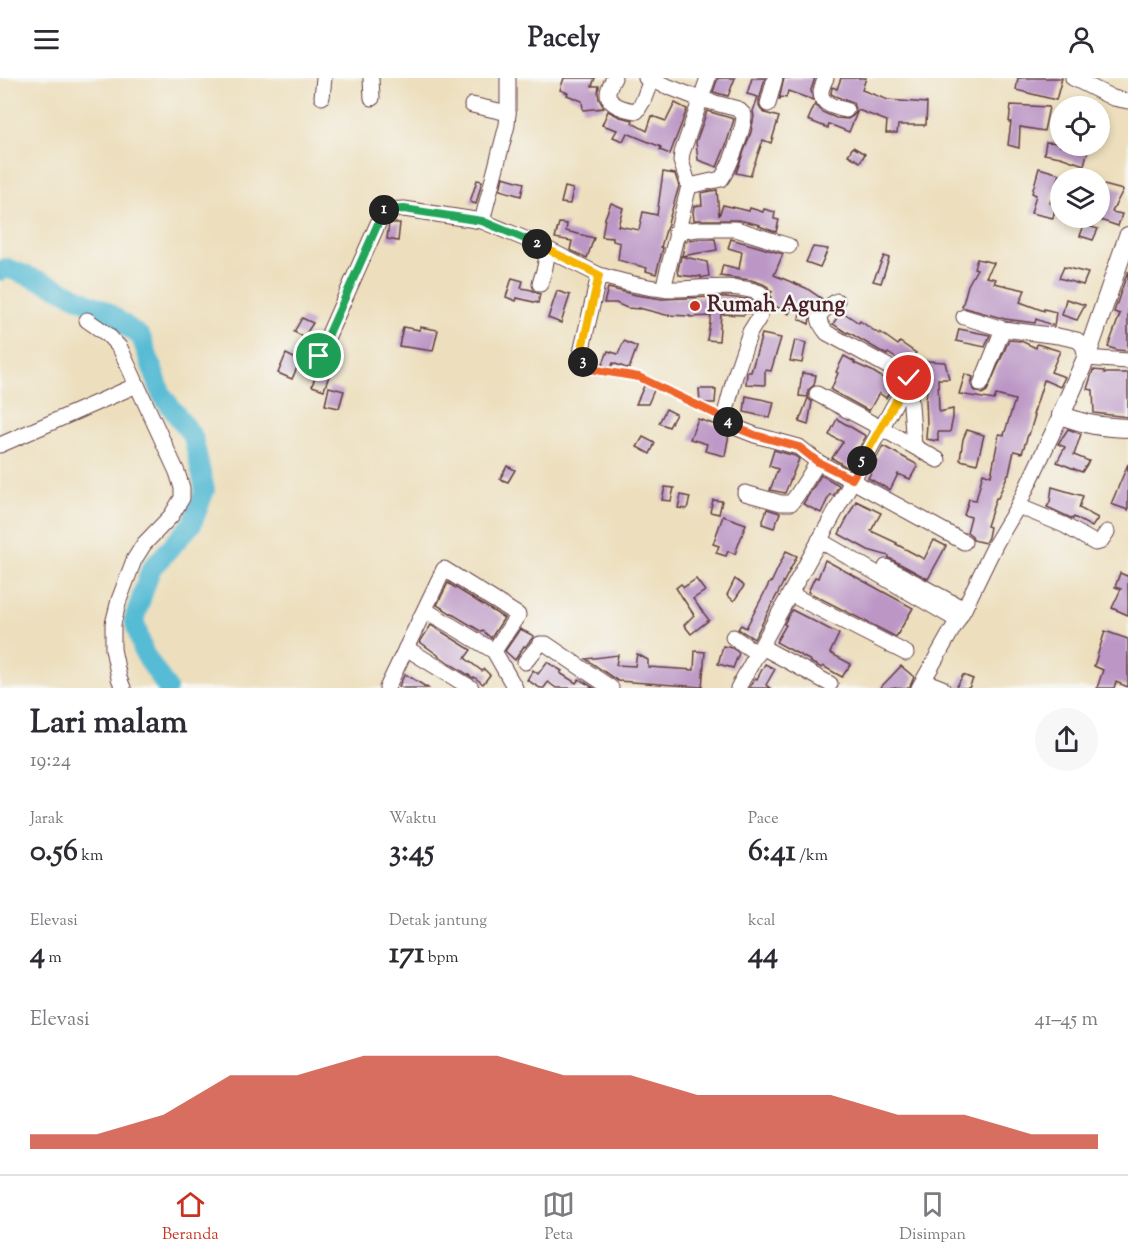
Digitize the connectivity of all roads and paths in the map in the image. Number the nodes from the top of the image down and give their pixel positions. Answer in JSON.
{"nodes":[{"id":1,"x":324,"y":78,"type":"edge"},
{"id":2,"x":371,"y":78,"type":"edge"},
{"id":3,"x":508,"y":78,"type":"edge"},
{"id":4,"x":614,"y":78,"type":"edge"},
{"id":5,"x":708,"y":78,"type":"edge"},
{"id":6,"x":775,"y":78,"type":"edge"},
{"id":7,"x":826,"y":78,"type":"edge"},
{"id":8,"x":1073,"y":78,"type":"edge"},
{"id":9,"x":649,"y":79,"type":"edge"},
{"id":10,"x":322,"y":97,"type":"dead end"},
{"id":11,"x":372,"y":98,"type":"dead end"},
{"id":12,"x":700,"y":99,"type":"junction"},
{"id":13,"x":1128,"y":101,"type":"edge"},
{"id":14,"x":768,"y":104,"type":"dead end"},
{"id":15,"x":472,"y":105,"type":"dead end"},
{"id":16,"x":846,"y":110,"type":"dead end"},
{"id":17,"x":508,"y":112,"type":"junction"},
{"id":18,"x":688,"y":186,"type":"junction"},
{"id":19,"x":482,"y":221,"type":"junction"},
{"id":20,"x":676,"y":232,"type":"junction"},
{"id":21,"x":1128,"y":236,"type":"edge"},
{"id":22,"x":789,"y":246,"type":"dead end"},
{"id":23,"x":548,"y":250,"type":"junction"},
{"id":24,"x":599,"y":275,"type":"junction"},
{"id":25,"x":540,"y":284,"type":"dead end"},
{"id":26,"x":663,"y":289,"type":"junction"},
{"id":27,"x":837,"y":301,"type":"dead end"},
{"id":28,"x":964,"y":317,"type":"dead end"},
{"id":29,"x":87,"y":320,"type":"dead end"},
{"id":30,"x":1003,"y":329,"type":"junction"},
{"id":31,"x":319,"y":356,"type":"dead end"},
{"id":32,"x":580,"y":357,"type":"joint"},
{"id":33,"x":1086,"y":358,"type":"junction"},
{"id":34,"x":1128,"y":361,"type":"edge"},
{"id":35,"x":909,"y":378,"type":"junction"},
{"id":36,"x":981,"y":384,"type":"dead end"},
{"id":37,"x":137,"y":385,"type":"junction"},
{"id":38,"x":817,"y":394,"type":"dead end"},
{"id":39,"x":1061,"y":415,"type":"junction"},
{"id":40,"x":724,"y":418,"type":"junction"},
{"id":41,"x":881,"y":428,"type":"junction"},
{"id":42,"x":1128,"y":428,"type":"edge"},
{"id":43,"x":0,"y":445,"type":"edge"},
{"id":44,"x":914,"y":446,"type":"junction"},
{"id":45,"x":938,"y":460,"type":"dead end"},
{"id":46,"x":818,"y":462,"type":"junction"},
{"id":47,"x":852,"y":479,"type":"junction"},
{"id":48,"x":745,"y":493,"type":"dead end"},
{"id":49,"x":1018,"y":506,"type":"junction"},
{"id":50,"x":1107,"y":532,"type":"dead end"},
{"id":51,"x":821,"y":536,"type":"junction"},
{"id":52,"x":964,"y":542,"type":"dead end"},
{"id":53,"x":790,"y":594,"type":"junction"},
{"id":54,"x":424,"y":610,"type":"junction"},
{"id":55,"x":961,"y":615,"type":"junction"},
{"id":56,"x":733,"y":637,"type":"dead end"},
{"id":57,"x":406,"y":648,"type":"junction"},
{"id":58,"x":494,"y":651,"type":"junction"},
{"id":59,"x":760,"y":651,"type":"junction"},
{"id":60,"x":906,"y":653,"type":"dead end"},
{"id":61,"x":525,"y":662,"type":"dead end"},
{"id":62,"x":830,"y":684,"type":"dead end"},
{"id":63,"x":922,"y":685,"type":"edge"},
{"id":64,"x":603,"y":686,"type":"edge"},
{"id":65,"x":123,"y":688,"type":"edge"},
{"id":66,"x":387,"y":688,"type":"edge"},
{"id":67,"x":471,"y":688,"type":"edge"},
{"id":68,"x":515,"y":688,"type":"edge"},
{"id":69,"x":738,"y":688,"type":"edge"},
{"id":70,"x":942,"y":688,"type":"edge"}],
"edges":[{"from":1,"to":10,"type":"street"},
{"from":2,"to":11,"type":"street"},
{"from":3,"to":17,"type":"street"},
{"from":4,"to":9,"type":"street"},
{"from":5,"to":12,"type":"street"},
{"from":6,"to":14,"type":"street"},
{"from":7,"to":16,"type":"street"},
{"from":8,"to":13,"type":"street"},
{"from":9,"to":12,"type":"street"},
{"from":12,"to":18,"type":"street"},
{"from":12,"to":18,"type":"street"},
{"from":15,"to":17,"type":"street"},
{"from":17,"to":19,"type":"street"},
{"from":18,"to":20,"type":"street"},
{"from":19,"to":23,"type":"street"},
{"from":19,"to":31,"type":"street"},
{"from":20,"to":22,"type":"street"},
{"from":20,"to":26,"type":"street"},
{"from":21,"to":33,"type":"main road"},
{"from":23,"to":24,"type":"street"},
{"from":23,"to":25,"type":"street"},
{"from":24,"to":26,"type":"street"},
{"from":24,"to":32,"type":"street"},
{"from":26,"to":40,"type":"street"},
{"from":27,"to":35,"type":"street"},
{"from":28,"to":30,"type":"street"},
{"from":29,"to":37,"type":"street"},
{"from":30,"to":33,"type":"street"},
{"from":30,"to":36,"type":"street"},
{"from":32,"to":40,"type":"path"},
{"from":33,"to":34,"type":"street"},
{"from":33,"to":39,"type":"main road"},
{"from":35,"to":41,"type":"street"},
{"from":35,"to":44,"type":"street"},
{"from":37,"to":43,"type":"street"},
{"from":37,"to":65,"type":"street"},
{"from":38,"to":41,"type":"street"},
{"from":39,"to":42,"type":"main road"},
{"from":39,"to":49,"type":"street"},
{"from":40,"to":46,"type":"street"},
{"from":41,"to":44,"type":"street"},
{"from":41,"to":47,"type":"street"},
{"from":44,"to":45,"type":"street"},
{"from":46,"to":47,"type":"street"},
{"from":46,"to":48,"type":"street"},
{"from":47,"to":51,"type":"street"},
{"from":47,"to":52,"type":"street"},
{"from":49,"to":50,"type":"street"},
{"from":49,"to":55,"type":"street"},
{"from":51,"to":53,"type":"street"},
{"from":51,"to":55,"type":"street"},
{"from":53,"to":59,"type":"street"},
{"from":53,"to":60,"type":"street"},
{"from":54,"to":57,"type":"street"},
{"from":54,"to":58,"type":"street"},
{"from":54,"to":58,"type":"street"},
{"from":55,"to":63,"type":"street"},
{"from":56,"to":59,"type":"street"},
{"from":57,"to":66,"type":"street"},
{"from":57,"to":67,"type":"street"},
{"from":58,"to":68,"type":"street"},
{"from":59,"to":62,"type":"street"},
{"from":59,"to":69,"type":"street"},
{"from":61,"to":64,"type":"street"},
{"from":63,"to":70,"type":"street"}]}
